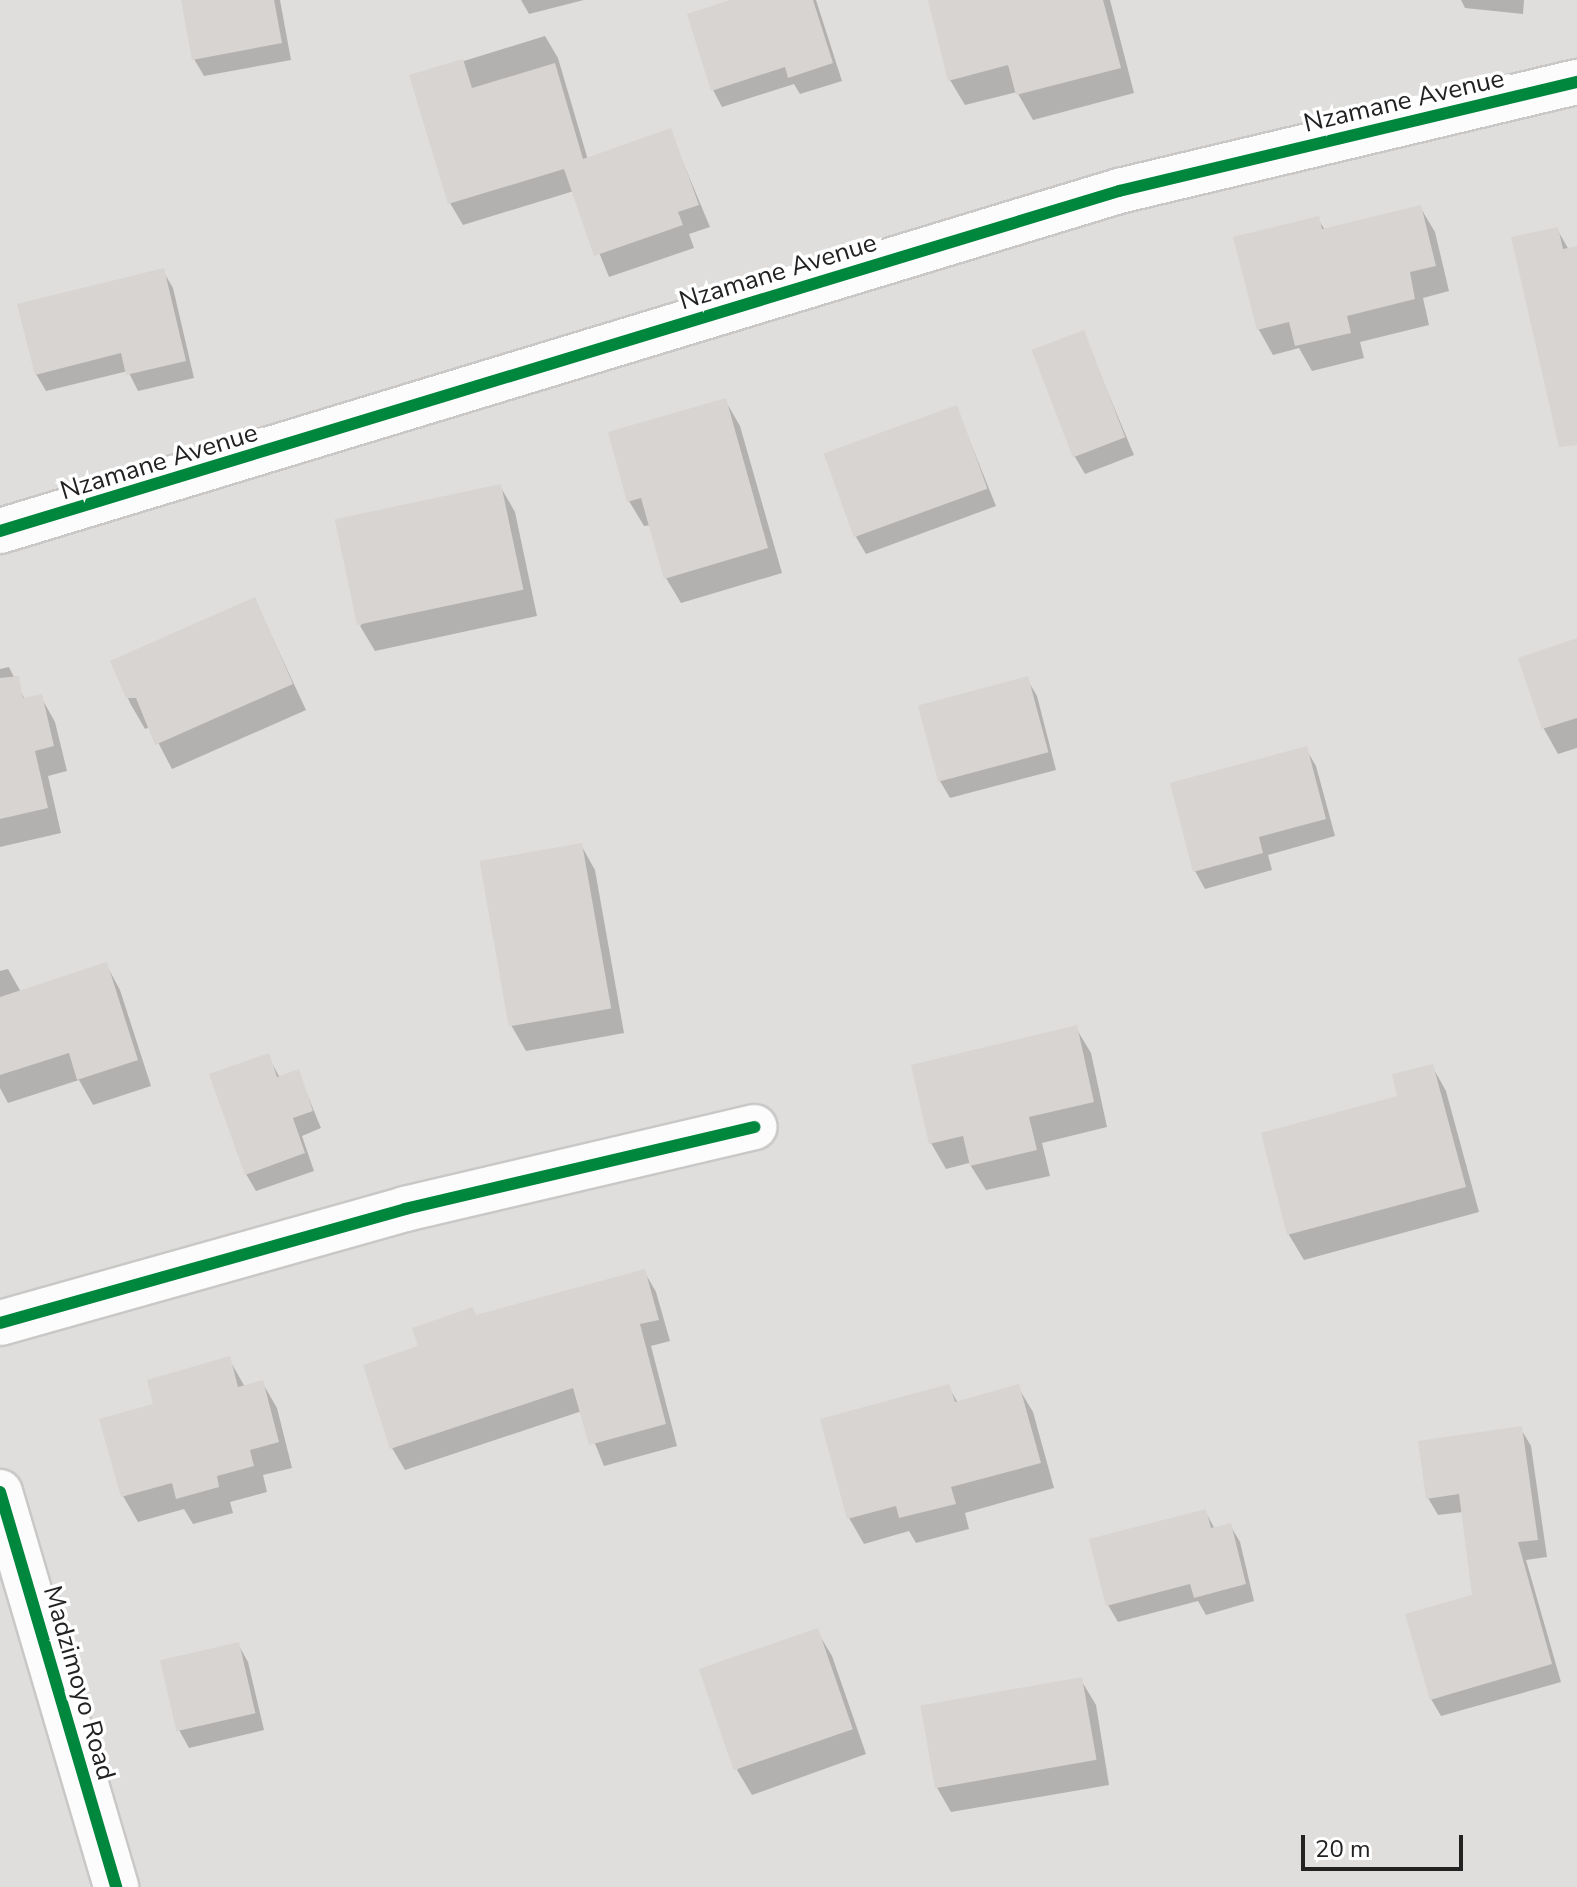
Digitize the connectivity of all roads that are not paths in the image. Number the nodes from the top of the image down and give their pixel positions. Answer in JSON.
{"nodes":[{"id":1,"x":1577,"y":82,"type":"edge"},
{"id":2,"x":0,"y":531,"type":"edge"},
{"id":3,"x":755,"y":1127,"type":"dead end"},
{"id":4,"x":0,"y":1323,"type":"edge"},
{"id":5,"x":0,"y":1492,"type":"edge"},
{"id":6,"x":116,"y":1887,"type":"edge"}],
"edges":[{"from":1,"to":2,"type":"street","name":"Nzamane Avenue"},
{"from":3,"to":4,"type":"street"},
{"from":5,"to":6,"type":"street","name":"Madzimoyo Road"}]}
